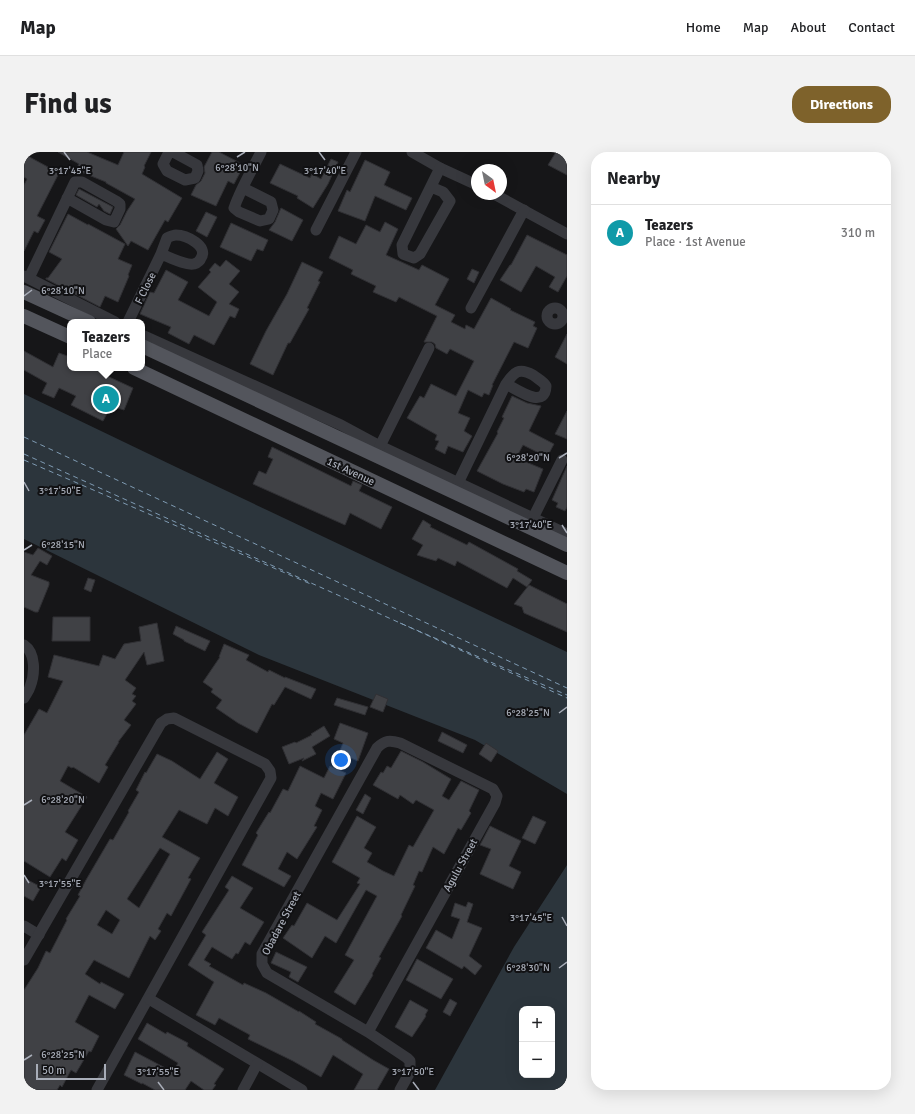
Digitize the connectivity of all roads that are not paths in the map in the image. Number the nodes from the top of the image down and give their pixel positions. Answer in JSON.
{"nodes":[{"id":1,"x":169,"y":152,"type":"edge"},
{"id":2,"x":173,"y":152,"type":"edge"},
{"id":3,"x":261,"y":152,"type":"edge"},
{"id":4,"x":356,"y":152,"type":"edge"},
{"id":5,"x":412,"y":152,"type":"edge"},
{"id":6,"x":440,"y":168,"type":"junction"},
{"id":7,"x":471,"y":182,"type":"edge"},
{"id":8,"x":431,"y":187,"type":"junction"},
{"id":9,"x":243,"y":188,"type":"dead end"},
{"id":10,"x":67,"y":198,"type":"junction"},
{"id":11,"x":505,"y":200,"type":"edge"},
{"id":12,"x":524,"y":210,"type":"junction"},
{"id":13,"x":316,"y":230,"type":"dead end"},
{"id":14,"x":567,"y":234,"type":"edge"},
{"id":15,"x":161,"y":254,"type":"dead end"},
{"id":16,"x":26,"y":277,"type":"edge"},
{"id":17,"x":24,"y":292,"type":"edge"},
{"id":18,"x":471,"y":308,"type":"dead end"},
{"id":19,"x":24,"y":316,"type":"edge"},
{"id":20,"x":82,"y":319,"type":"edge"},
{"id":21,"x":110,"y":319,"type":"edge"},
{"id":22,"x":129,"y":319,"type":"edge"},
{"id":23,"x":67,"y":336,"type":"edge"},
{"id":24,"x":145,"y":336,"type":"edge"},
{"id":25,"x":145,"y":347,"type":"edge"},
{"id":26,"x":429,"y":348,"type":"dead end"},
{"id":27,"x":140,"y":371,"type":"edge"},
{"id":28,"x":506,"y":384,"type":"dead end"},
{"id":29,"x":380,"y":446,"type":"junction"},
{"id":30,"x":562,"y":460,"type":"dead end"},
{"id":31,"x":458,"y":483,"type":"junction"},
{"id":32,"x":533,"y":518,"type":"junction"},
{"id":33,"x":567,"y":534,"type":"edge"},
{"id":34,"x":567,"y":545,"type":"edge"},
{"id":35,"x":567,"y":574,"type":"edge"},
{"id":36,"x":24,"y":645,"type":"edge"},
{"id":37,"x":24,"y":698,"type":"edge"},
{"id":38,"x":400,"y":742,"type":"joint"},
{"id":39,"x":24,"y":926,"type":"edge"},
{"id":40,"x":39,"y":935,"type":"junction"},
{"id":41,"x":24,"y":960,"type":"edge"},
{"id":42,"x":149,"y":999,"type":"junction"},
{"id":43,"x":368,"y":1032,"type":"junction"},
{"id":44,"x":257,"y":1064,"type":"junction"},
{"id":45,"x":97,"y":1090,"type":"edge"},
{"id":46,"x":243,"y":1090,"type":"edge"},
{"id":47,"x":302,"y":1090,"type":"edge"},
{"id":48,"x":400,"y":1090,"type":"edge"}],
"edges":[{"from":1,"to":2,"type":"street"},
{"from":3,"to":9,"type":"street"},
{"from":4,"to":13,"type":"street"},
{"from":5,"to":6,"type":"street"},
{"from":6,"to":7,"type":"street"},
{"from":6,"to":8,"type":"street"},
{"from":8,"to":8,"type":"street"},
{"from":10,"to":10,"type":"street"},
{"from":10,"to":16,"type":"street"},
{"from":11,"to":12,"type":"street"},
{"from":12,"to":14,"type":"street"},
{"from":12,"to":18,"type":"street"},
{"from":15,"to":22,"type":"street","name":"F Close"},
{"from":16,"to":21,"type":"street"},
{"from":17,"to":20,"type":"main road"},
{"from":19,"to":23,"type":"main road"},
{"from":24,"to":29,"type":"street"},
{"from":25,"to":34,"type":"main road"},
{"from":26,"to":29,"type":"street"},
{"from":27,"to":35,"type":"main road","name":"1st Avenue"},
{"from":28,"to":31,"type":"street"},
{"from":29,"to":31,"type":"street"},
{"from":30,"to":32,"type":"street"},
{"from":31,"to":32,"type":"street"},
{"from":32,"to":33,"type":"street"},
{"from":36,"to":37,"type":"street"},
{"from":38,"to":43,"type":"street","name":"Agulu Street"},
{"from":38,"to":43,"type":"street","name":"Obadare Street"},
{"from":39,"to":40,"type":"street"},
{"from":40,"to":41,"type":"street"},
{"from":40,"to":42,"type":"street"},
{"from":42,"to":44,"type":"street"},
{"from":42,"to":45,"type":"street"},
{"from":43,"to":48,"type":"street","name":"Obadare Street"},
{"from":44,"to":46,"type":"street"},
{"from":44,"to":47,"type":"street"}]}
